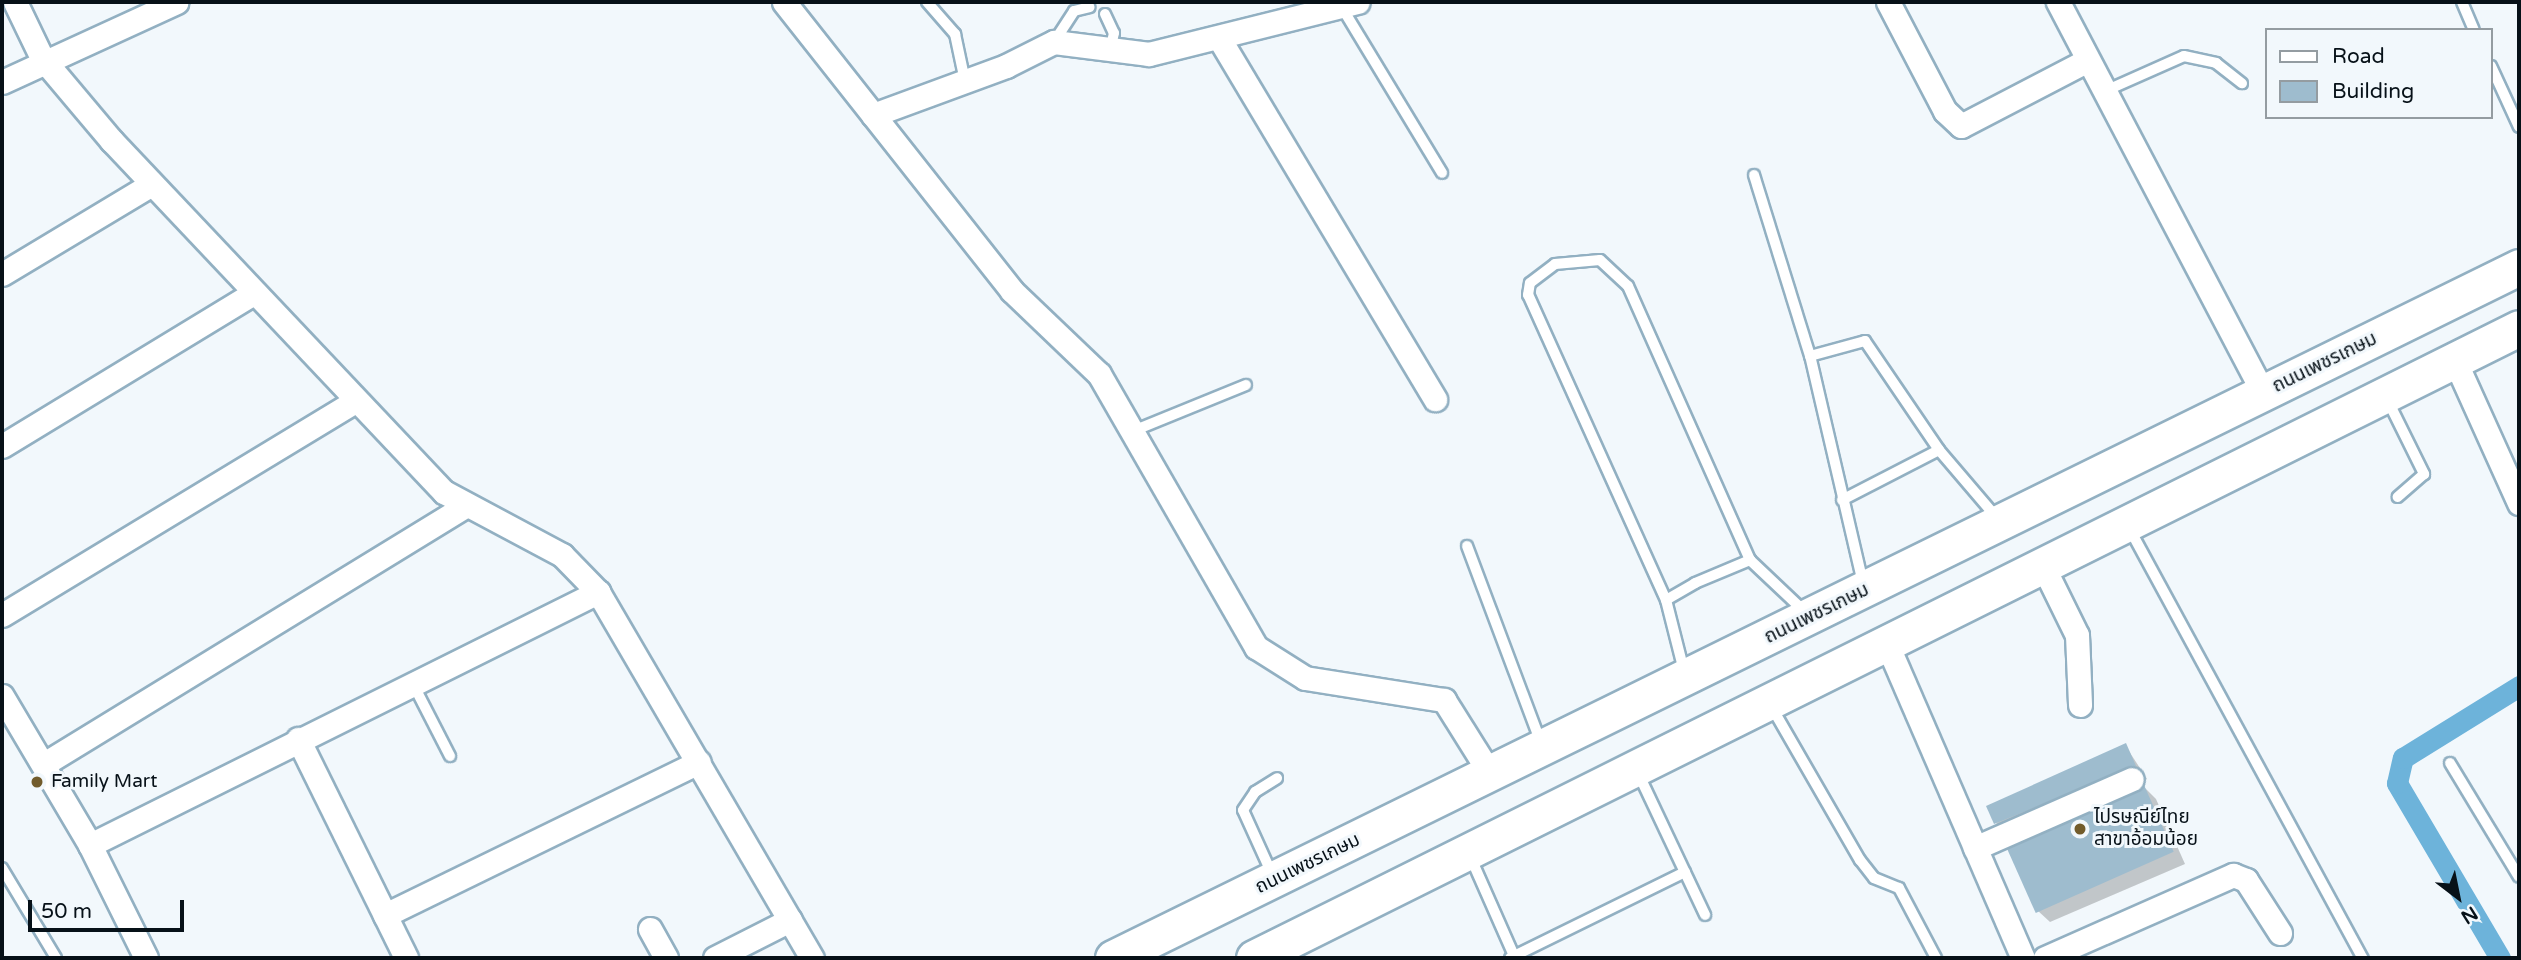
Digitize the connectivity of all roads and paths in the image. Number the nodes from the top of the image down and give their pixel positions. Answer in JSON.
{"nodes":[{"id":1,"x":15,"y":2,"type":"edge"},
{"id":2,"x":177,"y":2,"type":"edge"},
{"id":3,"x":784,"y":2,"type":"edge"},
{"id":4,"x":927,"y":2,"type":"edge"},
{"id":5,"x":1888,"y":2,"type":"edge"},
{"id":6,"x":2058,"y":2,"type":"edge"},
{"id":7,"x":2462,"y":2,"type":"edge"},
{"id":8,"x":1350,"y":4,"type":"edge"},
{"id":9,"x":1090,"y":7,"type":"dead end"},
{"id":10,"x":1105,"y":14,"type":"dead end"},
{"id":11,"x":2473,"y":28,"type":"edge"},
{"id":12,"x":1219,"y":38,"type":"junction"},
{"id":13,"x":1054,"y":41,"type":"junction"},
{"id":14,"x":1110,"y":52,"type":"junction"},
{"id":15,"x":42,"y":58,"type":"junction"},
{"id":16,"x":2088,"y":60,"type":"junction"},
{"id":17,"x":2493,"y":70,"type":"edge"},
{"id":18,"x":965,"y":81,"type":"junction"},
{"id":19,"x":2,"y":82,"type":"edge"},
{"id":20,"x":2242,"y":83,"type":"dead end"},
{"id":21,"x":2105,"y":91,"type":"junction"},
{"id":22,"x":873,"y":115,"type":"junction"},
{"id":23,"x":2519,"y":127,"type":"edge"},
{"id":24,"x":1442,"y":173,"type":"dead end"},
{"id":25,"x":1754,"y":175,"type":"dead end"},
{"id":26,"x":152,"y":184,"type":"junction"},
{"id":27,"x":2519,"y":267,"type":"edge"},
{"id":28,"x":2,"y":274,"type":"edge"},
{"id":29,"x":254,"y":293,"type":"junction"},
{"id":30,"x":2519,"y":328,"type":"edge"},
{"id":31,"x":1810,"y":356,"type":"junction"},
{"id":32,"x":2455,"y":361,"type":"junction"},
{"id":33,"x":1246,"y":385,"type":"dead end"},
{"id":34,"x":2263,"y":393,"type":"junction"},
{"id":35,"x":2386,"y":396,"type":"junction"},
{"id":36,"x":1436,"y":400,"type":"dead end"},
{"id":37,"x":356,"y":401,"type":"junction"},
{"id":38,"x":1133,"y":431,"type":"junction"},
{"id":39,"x":2,"y":446,"type":"edge"},
{"id":40,"x":1939,"y":450,"type":"junction"},
{"id":41,"x":2398,"y":497,"type":"dead end"},
{"id":42,"x":1842,"y":500,"type":"junction"},
{"id":43,"x":2519,"y":503,"type":"edge"},
{"id":44,"x":463,"y":507,"type":"junction"},
{"id":45,"x":2001,"y":523,"type":"junction"},
{"id":46,"x":2127,"y":524,"type":"junction"},
{"id":47,"x":1467,"y":546,"type":"dead end"},
{"id":48,"x":1750,"y":561,"type":"junction"},
{"id":49,"x":2043,"y":566,"type":"junction"},
{"id":50,"x":1865,"y":591,"type":"junction"},
{"id":51,"x":597,"y":592,"type":"junction"},
{"id":52,"x":1666,"y":600,"type":"junction"},
{"id":53,"x":2,"y":615,"type":"edge"},
{"id":54,"x":1810,"y":618,"type":"junction"},
{"id":55,"x":1887,"y":643,"type":"junction"},
{"id":56,"x":1685,"y":677,"type":"junction"},
{"id":57,"x":413,"y":683,"type":"junction"},
{"id":58,"x":2,"y":696,"type":"edge"},
{"id":59,"x":1769,"y":704,"type":"junction"},
{"id":60,"x":2080,"y":705,"type":"dead end"},
{"id":61,"x":298,"y":740,"type":"junction"},
{"id":62,"x":1543,"y":749,"type":"junction"},
{"id":63,"x":450,"y":756,"type":"dead end"},
{"id":64,"x":699,"y":762,"type":"junction"},
{"id":65,"x":2450,"y":763,"type":"dead end"},
{"id":66,"x":44,"y":764,"type":"junction"},
{"id":67,"x":1636,"y":771,"type":"junction"},
{"id":68,"x":1491,"y":775,"type":"junction"},
{"id":69,"x":1277,"y":778,"type":"dead end"},
{"id":70,"x":2132,"y":779,"type":"dead end"},
{"id":71,"x":90,"y":845,"type":"junction"},
{"id":72,"x":1975,"y":848,"type":"junction"},
{"id":73,"x":1469,"y":854,"type":"junction"},
{"id":74,"x":2,"y":868,"type":"edge"},
{"id":75,"x":1685,"y":872,"type":"junction"},
{"id":76,"x":2519,"y":877,"type":"edge"},
{"id":77,"x":1275,"y":880,"type":"junction"},
{"id":78,"x":385,"y":915,"type":"junction"},
{"id":79,"x":1705,"y":915,"type":"dead end"},
{"id":80,"x":790,"y":920,"type":"junction"},
{"id":81,"x":650,"y":929,"type":"dead end"},
{"id":82,"x":2280,"y":933,"type":"dead end"},
{"id":83,"x":1513,"y":957,"type":"edge"},
{"id":84,"x":56,"y":958,"type":"edge"},
{"id":85,"x":146,"y":958,"type":"edge"},
{"id":86,"x":406,"y":958,"type":"edge"},
{"id":87,"x":666,"y":958,"type":"edge"},
{"id":88,"x":715,"y":958,"type":"edge"},
{"id":89,"x":811,"y":958,"type":"edge"},
{"id":90,"x":1113,"y":958,"type":"edge"},
{"id":91,"x":1254,"y":958,"type":"edge"},
{"id":92,"x":1937,"y":958,"type":"edge"},
{"id":93,"x":2023,"y":958,"type":"edge"},
{"id":94,"x":2045,"y":958,"type":"edge"},
{"id":95,"x":2362,"y":958,"type":"edge"}],
"edges":[{"from":1,"to":15,"type":"street"},
{"from":2,"to":15,"type":"street"},
{"from":3,"to":22,"type":"street"},
{"from":4,"to":18,"type":"lane"},
{"from":5,"to":16,"type":"street"},
{"from":6,"to":16,"type":"street"},
{"from":7,"to":11,"type":"lane"},
{"from":8,"to":12,"type":"street"},
{"from":8,"to":24,"type":"lane"},
{"from":9,"to":13,"type":"lane"},
{"from":10,"to":14,"type":"lane"},
{"from":12,"to":14,"type":"street"},
{"from":12,"to":36,"type":"street"},
{"from":13,"to":14,"type":"street"},
{"from":13,"to":18,"type":"street"},
{"from":15,"to":19,"type":"street"},
{"from":15,"to":26,"type":"street"},
{"from":16,"to":21,"type":"street"},
{"from":17,"to":23,"type":"lane"},
{"from":18,"to":22,"type":"street"},
{"from":20,"to":21,"type":"lane"},
{"from":21,"to":34,"type":"street"},
{"from":22,"to":38,"type":"street"},
{"from":25,"to":31,"type":"lane"},
{"from":26,"to":28,"type":"street"},
{"from":26,"to":29,"type":"street"},
{"from":27,"to":34,"type":"main road","name":"ถนนเพชรเกษม"},
{"from":29,"to":37,"type":"street"},
{"from":29,"to":39,"type":"street"},
{"from":30,"to":32,"type":"main road"},
{"from":31,"to":40,"type":"lane"},
{"from":31,"to":42,"type":"lane"},
{"from":32,"to":35,"type":"main road"},
{"from":32,"to":43,"type":"street"},
{"from":33,"to":38,"type":"lane"},
{"from":34,"to":45,"type":"main road","name":"ถนนเพชรเกษม"},
{"from":35,"to":41,"type":"lane"},
{"from":35,"to":46,"type":"main road"},
{"from":37,"to":44,"type":"street"},
{"from":37,"to":53,"type":"street"},
{"from":38,"to":68,"type":"street"},
{"from":40,"to":42,"type":"lane"},
{"from":40,"to":45,"type":"lane"},
{"from":42,"to":50,"type":"lane"},
{"from":44,"to":51,"type":"street"},
{"from":44,"to":66,"type":"street"},
{"from":45,"to":50,"type":"main road","name":"ถนนเพชรเกษม"},
{"from":46,"to":49,"type":"main road"},
{"from":46,"to":95,"type":"lane"},
{"from":47,"to":62,"type":"lane"},
{"from":48,"to":52,"type":"lane"},
{"from":48,"to":52,"type":"lane"},
{"from":48,"to":54,"type":"lane"},
{"from":49,"to":55,"type":"main road"},
{"from":49,"to":60,"type":"street"},
{"from":50,"to":54,"type":"main road","name":"ถนนเพชรเกษม"},
{"from":51,"to":57,"type":"street"},
{"from":51,"to":64,"type":"street"},
{"from":52,"to":56,"type":"lane"},
{"from":54,"to":56,"type":"main road","name":"ถนนเพชรเกษม"},
{"from":55,"to":59,"type":"main road"},
{"from":55,"to":72,"type":"street"},
{"from":56,"to":62,"type":"main road","name":"ถนนเพชรเกษม"},
{"from":57,"to":61,"type":"street"},
{"from":57,"to":63,"type":"lane"},
{"from":58,"to":66,"type":"street"},
{"from":59,"to":67,"type":"main road"},
{"from":59,"to":92,"type":"lane"},
{"from":61,"to":71,"type":"street"},
{"from":61,"to":78,"type":"street"},
{"from":62,"to":68,"type":"main road","name":"ถนนเพชรเกษม"},
{"from":64,"to":78,"type":"street"},
{"from":64,"to":80,"type":"street"},
{"from":65,"to":76,"type":"lane"},
{"from":66,"to":71,"type":"street"},
{"from":67,"to":73,"type":"main road"},
{"from":67,"to":75,"type":"lane"},
{"from":68,"to":77,"type":"main road","name":"ถนนเพชรเกษม"},
{"from":69,"to":77,"type":"lane"},
{"from":70,"to":72,"type":"street"},
{"from":71,"to":85,"type":"street"},
{"from":72,"to":93,"type":"street"},
{"from":73,"to":83,"type":"lane"},
{"from":73,"to":91,"type":"main road"},
{"from":74,"to":84,"type":"lane"},
{"from":75,"to":79,"type":"lane"},
{"from":75,"to":83,"type":"lane"},
{"from":77,"to":90,"type":"main road","name":"ถนนเพชรเกษม"},
{"from":78,"to":86,"type":"street"},
{"from":80,"to":88,"type":"street"},
{"from":80,"to":89,"type":"street"},
{"from":81,"to":87,"type":"street"},
{"from":82,"to":94,"type":"street"}]}
